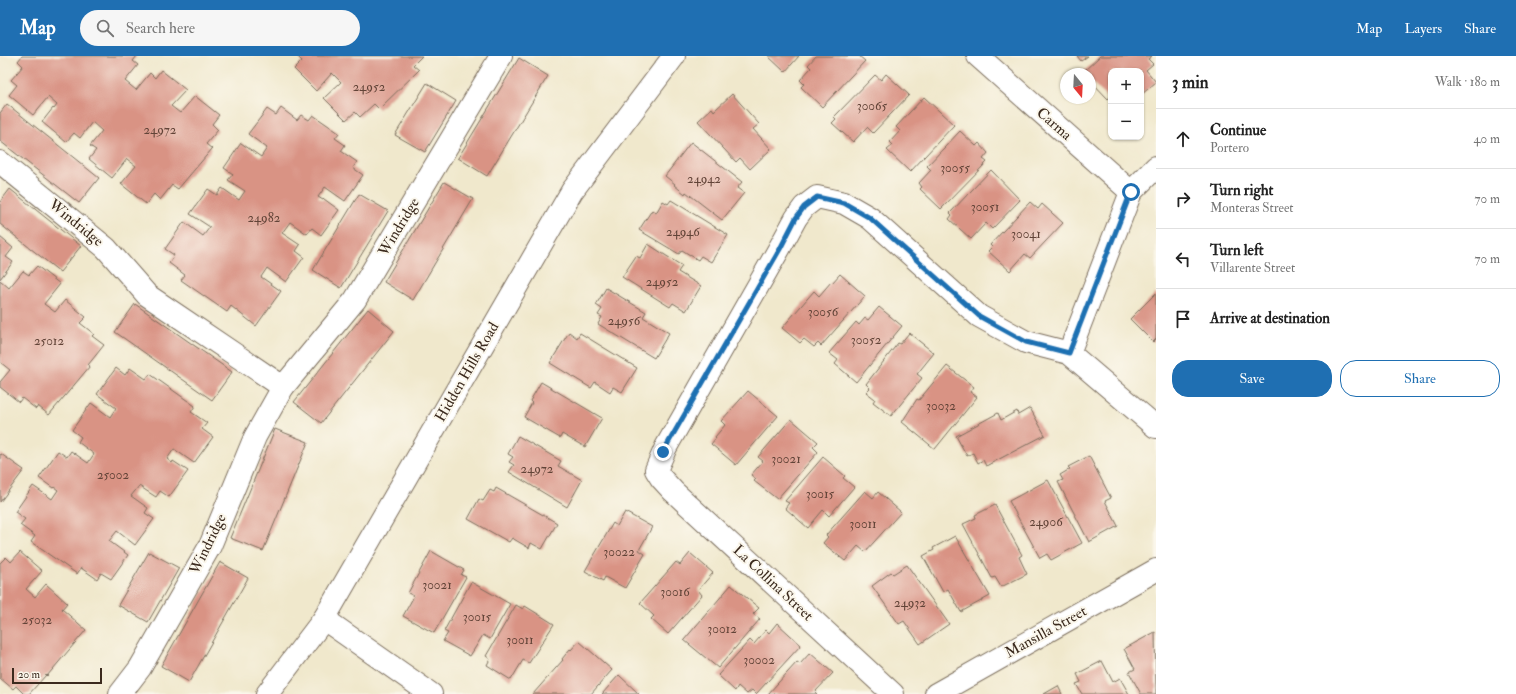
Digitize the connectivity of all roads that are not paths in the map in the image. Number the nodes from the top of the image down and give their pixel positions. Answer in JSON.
{"nodes":[{"id":1,"x":501,"y":56,"type":"edge"},
{"id":2,"x":674,"y":56,"type":"edge"},
{"id":3,"x":978,"y":56,"type":"edge"},
{"id":4,"x":0,"y":162,"type":"edge"},
{"id":5,"x":1156,"y":167,"type":"edge"},
{"id":6,"x":1131,"y":192,"type":"junction"},
{"id":7,"x":1069,"y":353,"type":"junction"},
{"id":8,"x":283,"y":387,"type":"junction"},
{"id":9,"x":1156,"y":427,"type":"edge"},
{"id":10,"x":1156,"y":570,"type":"edge"},
{"id":11,"x":324,"y":619,"type":"junction"},
{"id":12,"x":120,"y":694,"type":"edge"},
{"id":13,"x":267,"y":694,"type":"edge"},
{"id":14,"x":431,"y":694,"type":"edge"},
{"id":15,"x":893,"y":694,"type":"edge"},
{"id":16,"x":936,"y":694,"type":"edge"}],
"edges":[{"from":1,"to":8,"type":"street","name":"Windridge"},
{"from":2,"to":11,"type":"street","name":"Hidden Hills Road"},
{"from":3,"to":6,"type":"street","name":"Carma"},
{"from":4,"to":8,"type":"street","name":"Windridge"},
{"from":5,"to":6,"type":"street"},
{"from":6,"to":7,"type":"street"},
{"from":7,"to":9,"type":"street"},
{"from":7,"to":15,"type":"street","name":"La Collina Street"},
{"from":8,"to":12,"type":"street","name":"Windridge"},
{"from":10,"to":16,"type":"street","name":"Mansilla Street"},
{"from":11,"to":13,"type":"street","name":"Hidden Hills Road"},
{"from":11,"to":14,"type":"street"}]}
